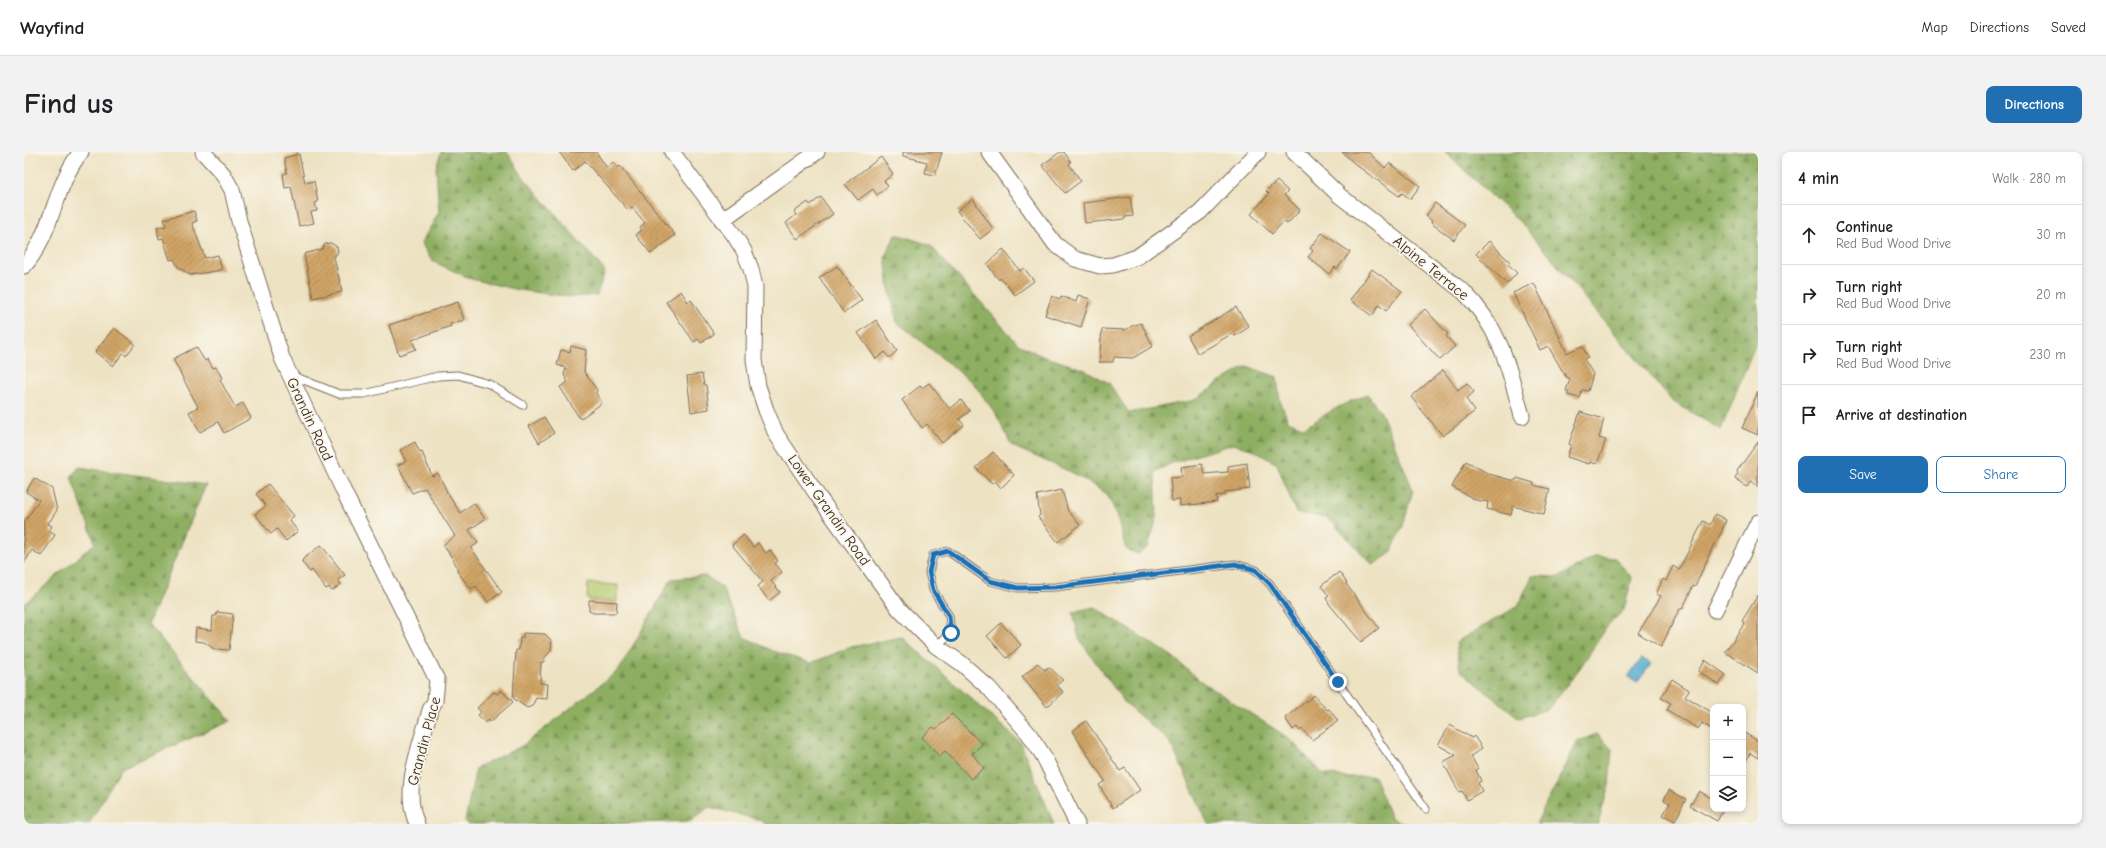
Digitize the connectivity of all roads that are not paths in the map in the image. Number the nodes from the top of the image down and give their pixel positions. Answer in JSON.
{"nodes":[{"id":1,"x":81,"y":152,"type":"edge"},
{"id":2,"x":203,"y":152,"type":"edge"},
{"id":3,"x":672,"y":152,"type":"edge"},
{"id":4,"x":817,"y":152,"type":"edge"},
{"id":5,"x":989,"y":152,"type":"edge"},
{"id":6,"x":1258,"y":152,"type":"edge"},
{"id":7,"x":1294,"y":152,"type":"edge"},
{"id":8,"x":722,"y":220,"type":"junction"},
{"id":9,"x":24,"y":266,"type":"edge"},
{"id":10,"x":289,"y":374,"type":"junction"},
{"id":11,"x":522,"y":405,"type":"dead end"},
{"id":12,"x":1522,"y":416,"type":"dead end"},
{"id":13,"x":1758,"y":522,"type":"edge"},
{"id":14,"x":1716,"y":610,"type":"dead end"},
{"id":15,"x":936,"y":646,"type":"junction"},
{"id":16,"x":437,"y":680,"type":"joint"},
{"id":17,"x":1426,"y":809,"type":"dead end"},
{"id":18,"x":417,"y":824,"type":"edge"},
{"id":19,"x":1077,"y":824,"type":"edge"}],
"edges":[{"from":1,"to":9,"type":"street"},
{"from":2,"to":10,"type":"street","name":"Grandin Road"},
{"from":3,"to":8,"type":"street","name":"Lower Grandin Road"},
{"from":4,"to":8,"type":"street"},
{"from":5,"to":6,"type":"street"},
{"from":7,"to":12,"type":"street","name":"Alpine Terrace"},
{"from":8,"to":15,"type":"street","name":"Lower Grandin Road"},
{"from":10,"to":11,"type":"lane"},
{"from":10,"to":16,"type":"street","name":"Grandin Road"},
{"from":13,"to":14,"type":"street"},
{"from":15,"to":17,"type":"lane"},
{"from":15,"to":19,"type":"street","name":"Lower Grandin Road"},
{"from":16,"to":18,"type":"street","name":"Grandin Place"}]}
